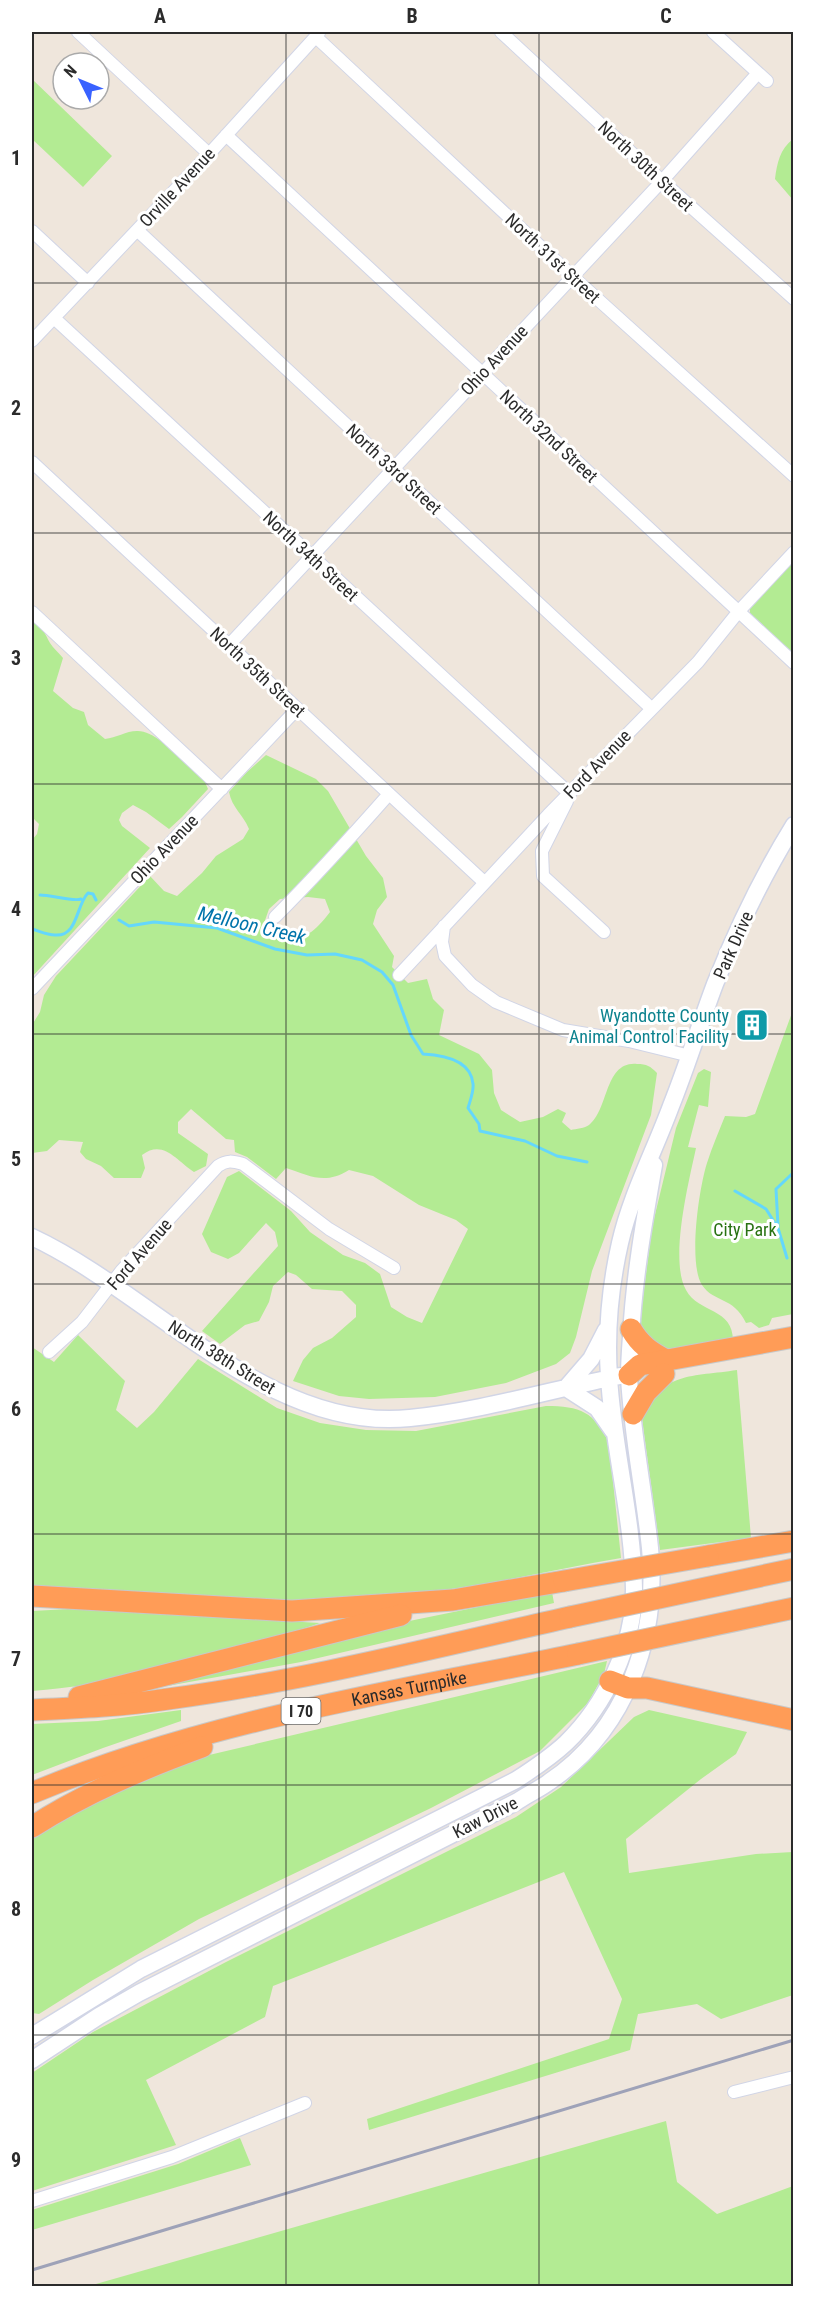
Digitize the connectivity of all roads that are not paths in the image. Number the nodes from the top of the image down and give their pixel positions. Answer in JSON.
{"nodes":[{"id":1,"x":78,"y":32,"type":"edge"},
{"id":2,"x":501,"y":32,"type":"edge"},
{"id":3,"x":713,"y":32,"type":"edge"},
{"id":4,"x":318,"y":34,"type":"edge"},
{"id":5,"x":226,"y":135,"type":"junction"},
{"id":6,"x":209,"y":154,"type":"junction"},
{"id":7,"x":662,"y":181,"type":"junction"},
{"id":8,"x":137,"y":230,"type":"junction"},
{"id":9,"x":32,"y":231,"type":"edge"},
{"id":10,"x":572,"y":276,"type":"junction"},
{"id":11,"x":87,"y":283,"type":"junction"},
{"id":12,"x":794,"y":299,"type":"edge"},
{"id":13,"x":54,"y":318,"type":"junction"},
{"id":14,"x":32,"y":341,"type":"edge"},
{"id":15,"x":482,"y":373,"type":"junction"},
{"id":16,"x":32,"y":462,"type":"edge"},
{"id":17,"x":394,"y":468,"type":"junction"},
{"id":18,"x":794,"y":476,"type":"edge"},
{"id":19,"x":794,"y":552,"type":"edge"},
{"id":20,"x":312,"y":556,"type":"junction"},
{"id":21,"x":739,"y":611,"type":"junction"},
{"id":22,"x":32,"y":612,"type":"edge"},
{"id":23,"x":230,"y":645,"type":"junction"},
{"id":24,"x":794,"y":663,"type":"edge"},
{"id":25,"x":651,"y":708,"type":"junction"},
{"id":26,"x":297,"y":709,"type":"junction"},
{"id":27,"x":222,"y":789,"type":"junction"},
{"id":28,"x":389,"y":794,"type":"junction"},
{"id":29,"x":570,"y":794,"type":"junction"},
{"id":30,"x":794,"y":825,"type":"edge"},
{"id":31,"x":484,"y":882,"type":"junction"},
{"id":32,"x":275,"y":917,"type":"dead end"},
{"id":33,"x":444,"y":926,"type":"junction"},
{"id":34,"x":604,"y":932,"type":"dead end"},
{"id":35,"x":399,"y":975,"type":"dead end"},
{"id":36,"x":32,"y":989,"type":"edge"},
{"id":37,"x":690,"y":1056,"type":"junction"},
{"id":38,"x":660,"y":1138,"type":"junction"},
{"id":39,"x":32,"y":1237,"type":"edge"},
{"id":40,"x":394,"y":1268,"type":"dead end"},
{"id":41,"x":112,"y":1285,"type":"junction"},
{"id":42,"x":608,"y":1327,"type":"junction"},
{"id":43,"x":631,"y":1329,"type":"junction"},
{"id":44,"x":788,"y":1343,"type":"edge"},
{"id":45,"x":49,"y":1352,"type":"dead end"},
{"id":46,"x":676,"y":1365,"type":"junction"},
{"id":47,"x":619,"y":1377,"type":"junction"},
{"id":48,"x":566,"y":1388,"type":"junction"},
{"id":49,"x":633,"y":1414,"type":"junction"},
{"id":50,"x":615,"y":1434,"type":"junction"},
{"id":51,"x":794,"y":1541,"type":"edge"},
{"id":52,"x":794,"y":1569,"type":"edge"},
{"id":53,"x":32,"y":1596,"type":"edge"},
{"id":54,"x":67,"y":1599,"type":"junction"},
{"id":55,"x":453,"y":1600,"type":"junction"},
{"id":56,"x":32,"y":1603,"type":"edge"},
{"id":57,"x":794,"y":1608,"type":"edge"},
{"id":58,"x":619,"y":1685,"type":"junction"},
{"id":59,"x":662,"y":1698,"type":"junction"},
{"id":60,"x":32,"y":1709,"type":"edge"},
{"id":61,"x":294,"y":1712,"type":"junction"},
{"id":62,"x":794,"y":1720,"type":"edge"},
{"id":63,"x":794,"y":1733,"type":"edge"},
{"id":64,"x":32,"y":1793,"type":"edge"},
{"id":65,"x":32,"y":1827,"type":"edge"},
{"id":66,"x":32,"y":2036,"type":"edge"},
{"id":67,"x":32,"y":2060,"type":"edge"},
{"id":68,"x":794,"y":2078,"type":"edge"},
{"id":69,"x":734,"y":2092,"type":"dead end"},
{"id":70,"x":305,"y":2103,"type":"dead end"},
{"id":71,"x":32,"y":2201,"type":"edge"}],
"edges":[{"from":1,"to":6,"type":"street"},
{"from":2,"to":7,"type":"street","name":"North 30th Street"},
{"from":3,"to":7,"type":"street","name":"Ohio Avenue"},
{"from":4,"to":5,"type":"street","name":"Orville Avenue"},
{"from":4,"to":10,"type":"street","name":"North 31st Street"},
{"from":5,"to":6,"type":"street","name":"Orville Avenue"},
{"from":5,"to":15,"type":"street","name":"North 32nd Street"},
{"from":6,"to":8,"type":"street","name":"Orville Avenue"},
{"from":7,"to":10,"type":"street","name":"Ohio Avenue"},
{"from":7,"to":12,"type":"street","name":"North 30th Street"},
{"from":8,"to":11,"type":"street","name":"Orville Avenue"},
{"from":8,"to":17,"type":"street","name":"North 33rd Street"},
{"from":9,"to":11,"type":"street"},
{"from":10,"to":15,"type":"street","name":"Ohio Avenue"},
{"from":10,"to":18,"type":"street","name":"North 31st Street"},
{"from":11,"to":13,"type":"street","name":"Orville Avenue"},
{"from":13,"to":14,"type":"street","name":"Orville Avenue"},
{"from":13,"to":20,"type":"street","name":"North 34th Street"},
{"from":15,"to":17,"type":"street","name":"Ohio Avenue"},
{"from":15,"to":21,"type":"street","name":"North 32nd Street"},
{"from":16,"to":23,"type":"street","name":"North 35th Street"},
{"from":17,"to":20,"type":"street","name":"Ohio Avenue"},
{"from":17,"to":25,"type":"street","name":"North 33rd Street"},
{"from":19,"to":21,"type":"street","name":"Ford Avenue"},
{"from":20,"to":23,"type":"street","name":"Ohio Avenue"},
{"from":20,"to":29,"type":"street","name":"North 34th Street"},
{"from":21,"to":24,"type":"street","name":"North 32nd Street"},
{"from":21,"to":25,"type":"street","name":"Ford Avenue"},
{"from":22,"to":27,"type":"street"},
{"from":23,"to":26,"type":"street","name":"North 35th Street"},
{"from":25,"to":29,"type":"street","name":"Ford Avenue"},
{"from":26,"to":27,"type":"street","name":"Ohio Avenue"},
{"from":26,"to":28,"type":"street","name":"North 35th Street"},
{"from":27,"to":36,"type":"street","name":"Ohio Avenue"},
{"from":28,"to":31,"type":"street","name":"North 35th Street"},
{"from":28,"to":32,"type":"street"},
{"from":29,"to":31,"type":"street","name":"Ford Avenue"},
{"from":29,"to":34,"type":"street"},
{"from":30,"to":37,"type":"main road","name":"Park Drive"},
{"from":31,"to":33,"type":"street","name":"Ford Avenue"},
{"from":33,"to":35,"type":"street","name":"Ford Avenue"},
{"from":33,"to":37,"type":"street"},
{"from":37,"to":38,"type":"main road","name":"Park Drive"},
{"from":38,"to":42,"type":"main road","name":"Park Drive"},
{"from":38,"to":43,"type":"main road","name":"Park Drive"},
{"from":39,"to":41,"type":"main road","name":"North 38th Street"},
{"from":40,"to":41,"type":"street","name":"Ford Avenue"},
{"from":41,"to":45,"type":"street","name":"Ford Avenue"},
{"from":41,"to":48,"type":"main road","name":"North 38th Street"},
{"from":42,"to":47,"type":"main road","name":"Park Drive"},
{"from":42,"to":48,"type":"main road"},
{"from":43,"to":46,"type":"highway"},
{"from":43,"to":47,"type":"main road","name":"Park Drive"},
{"from":44,"to":46,"type":"highway"},
{"from":46,"to":47,"type":"highway"},
{"from":46,"to":49,"type":"highway"},
{"from":47,"to":48,"type":"main road","name":"North 38th Street"},
{"from":47,"to":49,"type":"main road","name":"Kaw Drive"},
{"from":47,"to":50,"type":"main road","name":"Kaw Drive"},
{"from":48,"to":50,"type":"main road"},
{"from":49,"to":58,"type":"main road","name":"Kaw Drive"},
{"from":50,"to":58,"type":"main road","name":"Kaw Drive"},
{"from":51,"to":55,"type":"highway","bridge":true},
{"from":52,"to":60,"type":"highway","name":"Kansas Turnpike","number":"I 70","bridge":true},
{"from":53,"to":54,"type":"highway"},
{"from":54,"to":55,"type":"highway"},
{"from":54,"to":56,"type":"highway"},
{"from":55,"to":60,"type":"highway"},
{"from":57,"to":61,"type":"highway","name":"Kansas Turnpike","number":"I 70","bridge":true},
{"from":58,"to":59,"type":"highway"},
{"from":58,"to":66,"type":"main road","name":"Kaw Drive"},
{"from":58,"to":67,"type":"main road","name":"Kaw Drive"},
{"from":59,"to":62,"type":"highway"},
{"from":59,"to":63,"type":"highway"},
{"from":61,"to":64,"type":"highway","name":"Kansas Turnpike","number":"I 70"},
{"from":61,"to":65,"type":"highway"},
{"from":68,"to":69,"type":"street"},
{"from":70,"to":71,"type":"street"}]}
